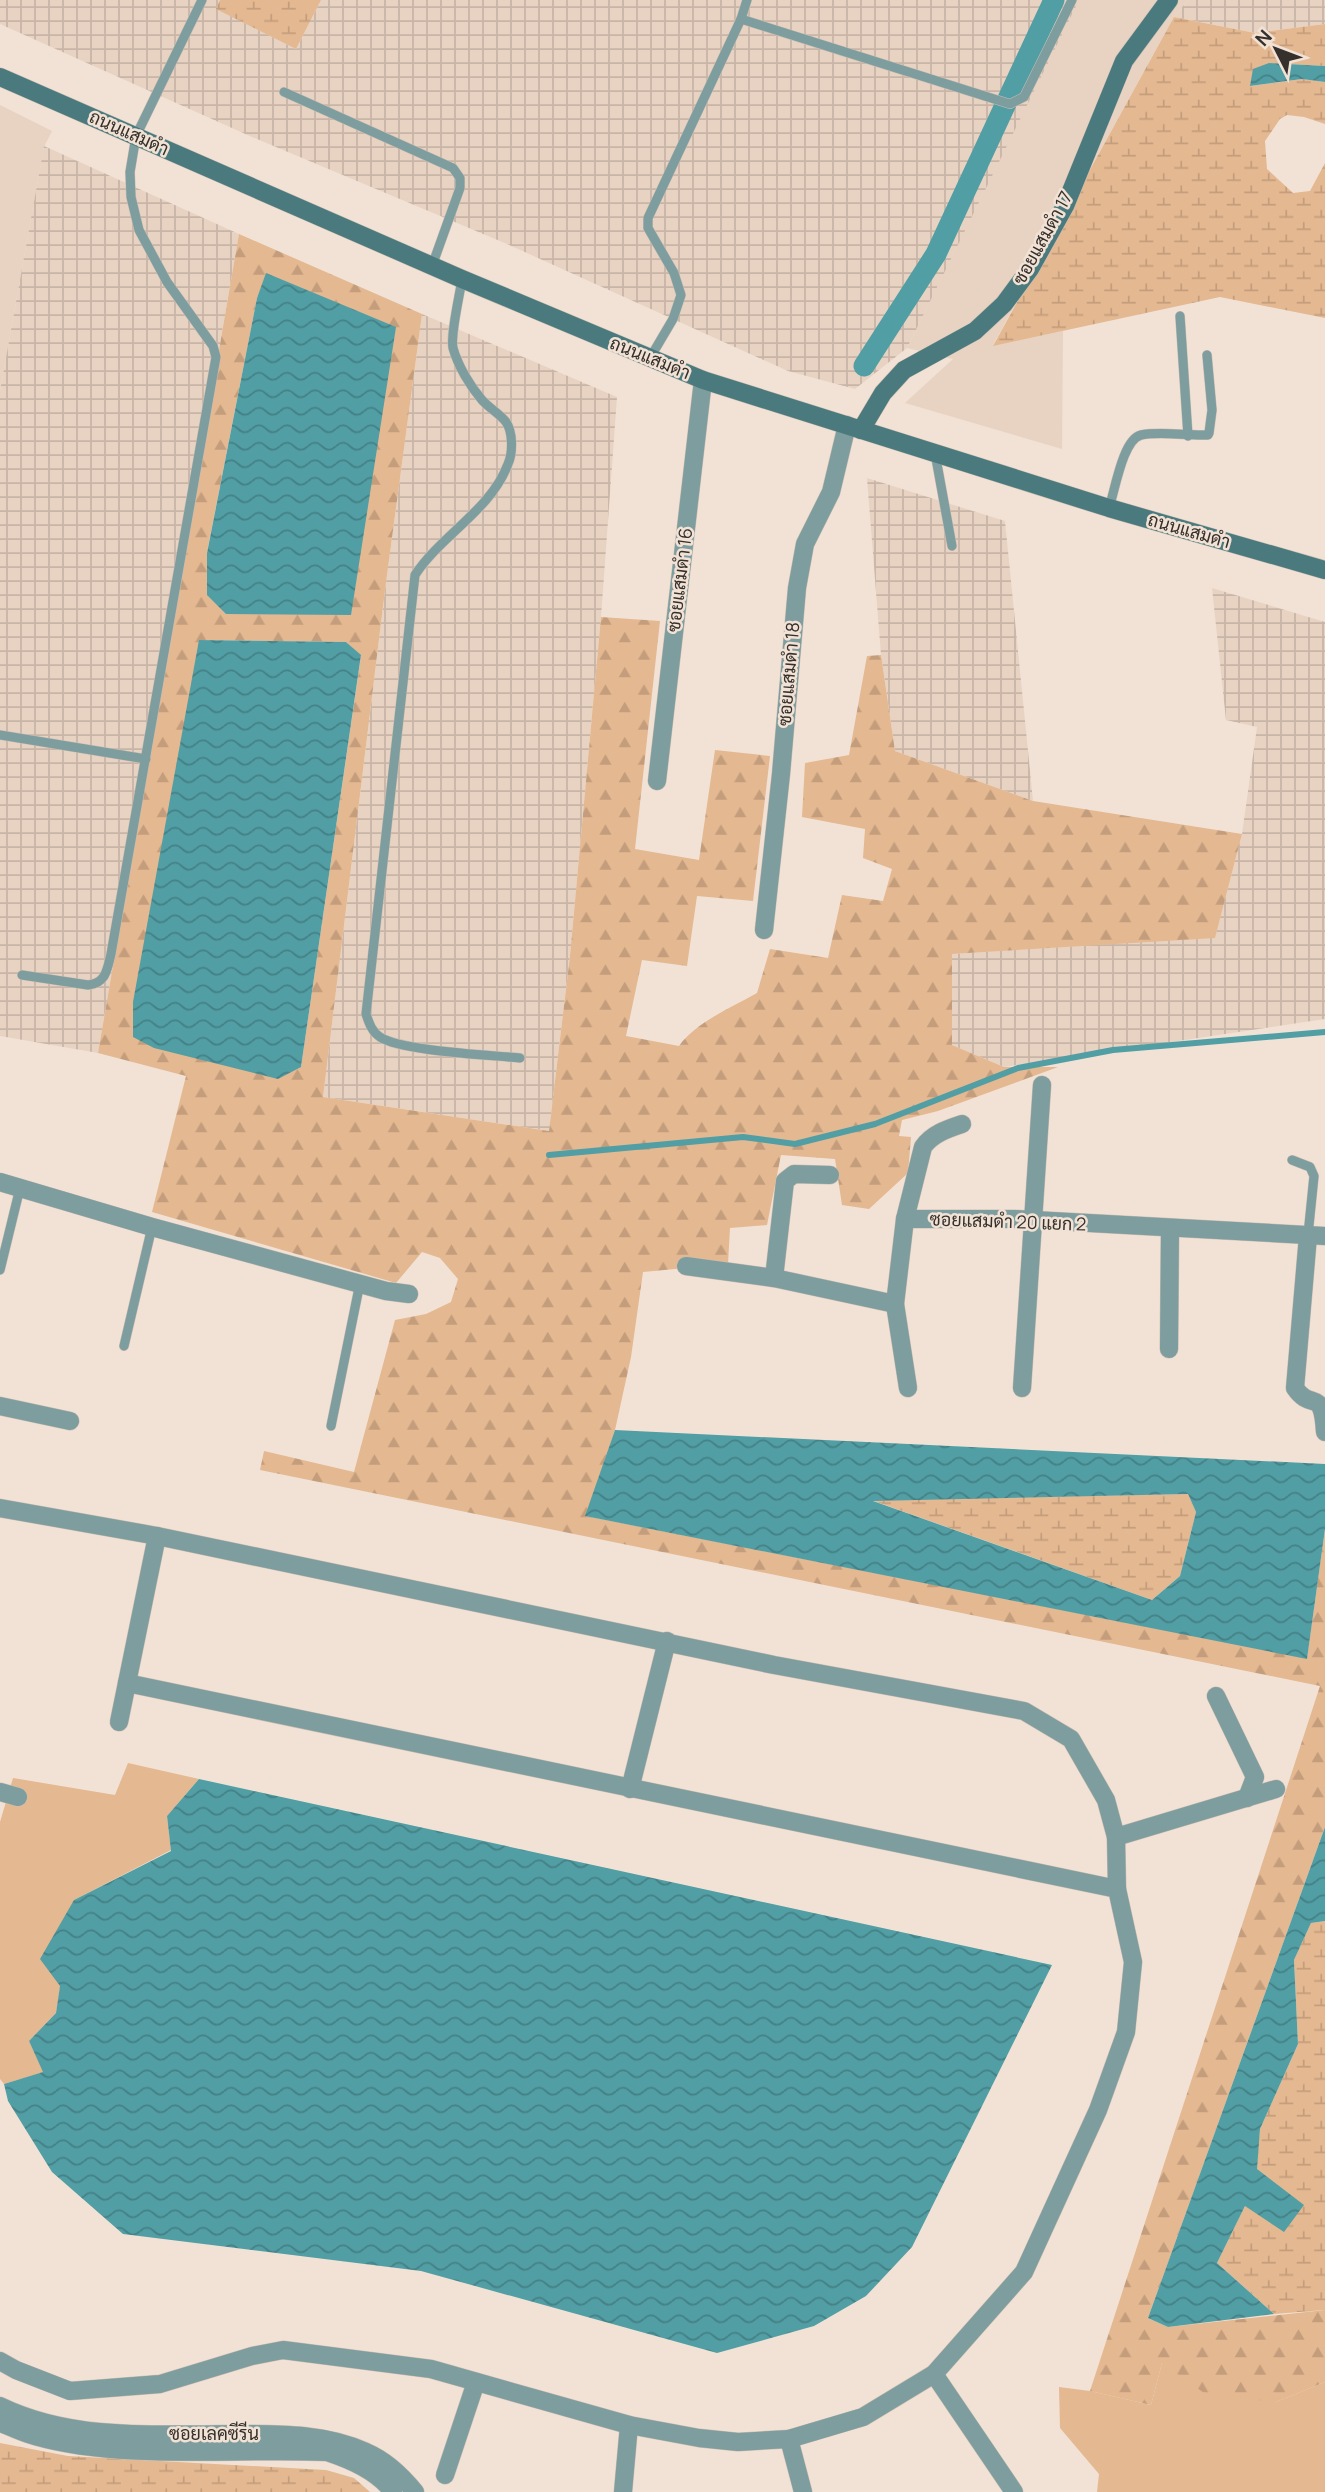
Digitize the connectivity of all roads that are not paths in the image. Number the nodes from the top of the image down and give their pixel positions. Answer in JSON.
{"nodes":[{"id":1,"x":202,"y":0,"type":"edge"},
{"id":2,"x":747,"y":0,"type":"edge"},
{"id":3,"x":1072,"y":0,"type":"edge"},
{"id":4,"x":1169,"y":0,"type":"edge"},
{"id":5,"x":741,"y":19,"type":"junction"},
{"id":6,"x":0,"y":76,"type":"edge"},
{"id":7,"x":284,"y":92,"type":"dead end"},
{"id":8,"x":136,"y":136,"type":"junction"},
{"id":9,"x":432,"y":266,"type":"junction"},
{"id":10,"x":462,"y":279,"type":"junction"},
{"id":11,"x":1180,"y":316,"type":"dead end"},
{"id":12,"x":1207,"y":355,"type":"dead end"},
{"id":13,"x":649,"y":359,"type":"junction"},
{"id":14,"x":703,"y":380,"type":"junction"},
{"id":15,"x":854,"y":428,"type":"junction"},
{"id":16,"x":1188,"y":436,"type":"junction"},
{"id":17,"x":934,"y":453,"type":"junction"},
{"id":18,"x":1109,"y":508,"type":"junction"},
{"id":19,"x":952,"y":546,"type":"dead end"},
{"id":20,"x":1325,"y":570,"type":"edge"},
{"id":21,"x":0,"y":735,"type":"edge"},
{"id":22,"x":146,"y":759,"type":"junction"},
{"id":23,"x":657,"y":780,"type":"dead end"},
{"id":24,"x":764,"y":930,"type":"dead end"},
{"id":25,"x":22,"y":975,"type":"dead end"},
{"id":26,"x":520,"y":1058,"type":"dead end"},
{"id":27,"x":1042,"y":1085,"type":"dead end"},
{"id":28,"x":962,"y":1125,"type":"dead end"},
{"id":29,"x":1292,"y":1160,"type":"dead end"},
{"id":30,"x":830,"y":1175,"type":"dead end"},
{"id":31,"x":0,"y":1182,"type":"edge"},
{"id":32,"x":20,"y":1188,"type":"junction"},
{"id":33,"x":905,"y":1219,"type":"junction"},
{"id":34,"x":1034,"y":1222,"type":"junction"},
{"id":35,"x":152,"y":1227,"type":"junction"},
{"id":36,"x":1170,"y":1229,"type":"junction"},
{"id":37,"x":1316,"y":1236,"type":"edge"},
{"id":38,"x":685,"y":1266,"type":"dead end"},
{"id":39,"x":0,"y":1270,"type":"edge"},
{"id":40,"x":774,"y":1278,"type":"junction"},
{"id":41,"x":359,"y":1283,"type":"junction"},
{"id":42,"x":409,"y":1294,"type":"dead end"},
{"id":43,"x":895,"y":1304,"type":"junction"},
{"id":44,"x":124,"y":1346,"type":"dead end"},
{"id":45,"x":1169,"y":1349,"type":"dead end"},
{"id":46,"x":908,"y":1388,"type":"dead end"},
{"id":47,"x":1022,"y":1388,"type":"dead end"},
{"id":48,"x":0,"y":1406,"type":"edge"},
{"id":49,"x":70,"y":1421,"type":"dead end"},
{"id":50,"x":331,"y":1426,"type":"dead end"},
{"id":51,"x":1325,"y":1432,"type":"edge"},
{"id":52,"x":0,"y":1507,"type":"edge"},
{"id":53,"x":157,"y":1536,"type":"junction"},
{"id":54,"x":667,"y":1641,"type":"junction"},
{"id":55,"x":127,"y":1683,"type":"junction"},
{"id":56,"x":1216,"y":1696,"type":"dead end"},
{"id":57,"x":118,"y":1722,"type":"dead end"},
{"id":58,"x":630,"y":1789,"type":"junction"},
{"id":59,"x":1276,"y":1789,"type":"dead end"},
{"id":60,"x":0,"y":1792,"type":"edge"},
{"id":61,"x":18,"y":1797,"type":"dead end"},
{"id":62,"x":1247,"y":1798,"type":"junction"},
{"id":63,"x":1116,"y":1838,"type":"junction"},
{"id":64,"x":1117,"y":1889,"type":"junction"},
{"id":65,"x":0,"y":2361,"type":"edge"},
{"id":66,"x":934,"y":2374,"type":"junction"},
{"id":67,"x":476,"y":2382,"type":"junction"},
{"id":68,"x":0,"y":2406,"type":"edge"},
{"id":69,"x":0,"y":2423,"type":"edge"},
{"id":70,"x":629,"y":2425,"type":"junction"},
{"id":71,"x":789,"y":2439,"type":"junction"},
{"id":72,"x":380,"y":2469,"type":"junction"},
{"id":73,"x":445,"y":2475,"type":"dead end"},
{"id":74,"x":393,"y":2492,"type":"edge"},
{"id":75,"x":415,"y":2492,"type":"edge"},
{"id":76,"x":623,"y":2492,"type":"edge"},
{"id":77,"x":803,"y":2492,"type":"edge"},
{"id":78,"x":1014,"y":2492,"type":"edge"}],
"edges":[{"from":1,"to":8,"type":"lane"},
{"from":2,"to":5,"type":"lane"},
{"from":3,"to":5,"type":"lane"},
{"from":4,"to":15,"type":"street","name":"ซอยแสมดำ 17"},
{"from":5,"to":13,"type":"lane"},
{"from":6,"to":8,"type":"street","name":"ถนนแสมดำ"},
{"from":7,"to":9,"type":"lane"},
{"from":8,"to":9,"type":"street","name":"ถนนแสมดำ"},
{"from":8,"to":22,"type":"lane"},
{"from":9,"to":10,"type":"street","name":"ถนนแสมดำ"},
{"from":10,"to":13,"type":"street","name":"ถนนแสมดำ"},
{"from":10,"to":26,"type":"lane"},
{"from":11,"to":16,"type":"lane"},
{"from":12,"to":16,"type":"lane"},
{"from":13,"to":14,"type":"street","name":"ถนนแสมดำ"},
{"from":14,"to":15,"type":"street","name":"ถนนแสมดำ"},
{"from":14,"to":23,"type":"street","name":"ซอยแสมดำ 16"},
{"from":15,"to":17,"type":"street","name":"ถนนแสมดำ"},
{"from":15,"to":24,"type":"street","name":"ซอยแสมดำ 18"},
{"from":16,"to":18,"type":"lane"},
{"from":17,"to":18,"type":"street","name":"ถนนแสมดำ"},
{"from":17,"to":19,"type":"lane"},
{"from":18,"to":20,"type":"street","name":"ถนนแสมดำ"},
{"from":21,"to":22,"type":"lane"},
{"from":22,"to":25,"type":"lane"},
{"from":27,"to":34,"type":"street"},
{"from":28,"to":33,"type":"street"},
{"from":29,"to":37,"type":"lane"},
{"from":30,"to":40,"type":"street"},
{"from":31,"to":32,"type":"street"},
{"from":32,"to":35,"type":"street"},
{"from":32,"to":39,"type":"lane"},
{"from":33,"to":34,"type":"street","name":"ซอยแสมดำ 20 แยก 2"},
{"from":33,"to":43,"type":"street","name":"ซอยแสมดำ 20 แยก 2"},
{"from":34,"to":36,"type":"street","name":"ซอยแสมดำ 20 แยก 2"},
{"from":34,"to":47,"type":"street"},
{"from":35,"to":41,"type":"street"},
{"from":35,"to":44,"type":"lane"},
{"from":36,"to":37,"type":"street","name":"ซอยแสมดำ 20 แยก 2"},
{"from":36,"to":45,"type":"street"},
{"from":37,"to":51,"type":"street"},
{"from":38,"to":40,"type":"street"},
{"from":40,"to":43,"type":"street"},
{"from":41,"to":42,"type":"street"},
{"from":41,"to":50,"type":"lane"},
{"from":43,"to":46,"type":"street","name":"ซอยแสมดำ 20 แยก 2"},
{"from":48,"to":49,"type":"street"},
{"from":52,"to":53,"type":"street"},
{"from":53,"to":54,"type":"street"},
{"from":53,"to":55,"type":"street"},
{"from":54,"to":58,"type":"street"},
{"from":54,"to":63,"type":"street"},
{"from":55,"to":57,"type":"street"},
{"from":55,"to":58,"type":"street"},
{"from":56,"to":62,"type":"street"},
{"from":58,"to":64,"type":"street"},
{"from":59,"to":62,"type":"street"},
{"from":60,"to":61,"type":"street"},
{"from":62,"to":63,"type":"street"},
{"from":63,"to":64,"type":"street"},
{"from":64,"to":66,"type":"street"},
{"from":65,"to":67,"type":"street"},
{"from":66,"to":71,"type":"street"},
{"from":66,"to":78,"type":"street"},
{"from":67,"to":70,"type":"street"},
{"from":67,"to":73,"type":"street"},
{"from":68,"to":72,"type":"street","name":"ซอยเลคซีรีน"},
{"from":69,"to":72,"type":"street","name":"ซอยเลคซีรีน"},
{"from":70,"to":71,"type":"street"},
{"from":70,"to":76,"type":"street"},
{"from":71,"to":77,"type":"street"},
{"from":72,"to":74,"type":"street","name":"ซอยเลคซีรีน"},
{"from":72,"to":75,"type":"street","name":"ซอยเลคซีรีน"}]}
